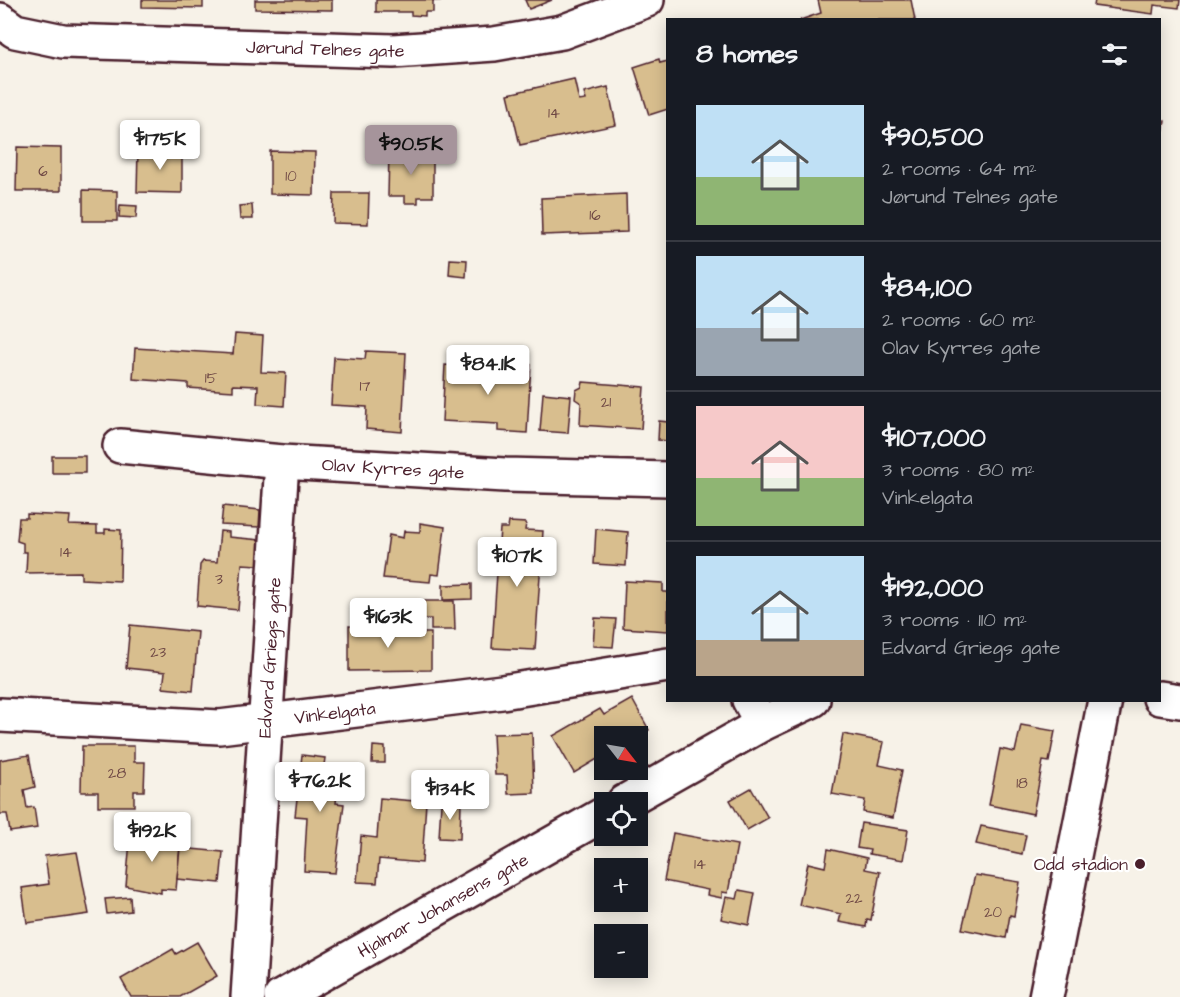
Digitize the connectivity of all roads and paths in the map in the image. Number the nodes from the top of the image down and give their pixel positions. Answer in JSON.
{"nodes":[{"id":1,"x":647,"y":0,"type":"edge"},
{"id":2,"x":0,"y":20,"type":"edge"},
{"id":3,"x":120,"y":446,"type":"dead end"},
{"id":4,"x":282,"y":462,"type":"junction"},
{"id":5,"x":666,"y":479,"type":"edge"},
{"id":6,"x":666,"y":665,"type":"edge"},
{"id":7,"x":1161,"y":698,"type":"edge"},
{"id":8,"x":1180,"y":701,"type":"edge"},
{"id":9,"x":804,"y":702,"type":"edge"},
{"id":10,"x":1105,"y":702,"type":"edge"},
{"id":11,"x":756,"y":712,"type":"edge"},
{"id":12,"x":0,"y":715,"type":"edge"},
{"id":13,"x":265,"y":722,"type":"junction"},
{"id":14,"x":639,"y":792,"type":"edge"},
{"id":15,"x":594,"y":820,"type":"edge"},
{"id":16,"x":248,"y":997,"type":"edge"},
{"id":17,"x":281,"y":997,"type":"edge"},
{"id":18,"x":1047,"y":997,"type":"edge"}],
"edges":[{"from":1,"to":2,"type":"street","name":"Jørund Telnes gate"},
{"from":3,"to":4,"type":"street","name":"Olav Kyrres gate"},
{"from":4,"to":5,"type":"street","name":"Olav Kyrres gate"},
{"from":4,"to":13,"type":"street","name":"Edvard Griegs gate"},
{"from":6,"to":13,"type":"street","name":"Vinkelgata"},
{"from":7,"to":8,"type":"street"},
{"from":9,"to":11,"type":"street"},
{"from":10,"to":18,"type":"street"},
{"from":11,"to":14,"type":"street"},
{"from":12,"to":13,"type":"street","name":"Vinkelgata"},
{"from":13,"to":16,"type":"street","name":"Edvard Griegs gate"},
{"from":15,"to":17,"type":"street","name":"Hjalmar Johansens gate"}]}
